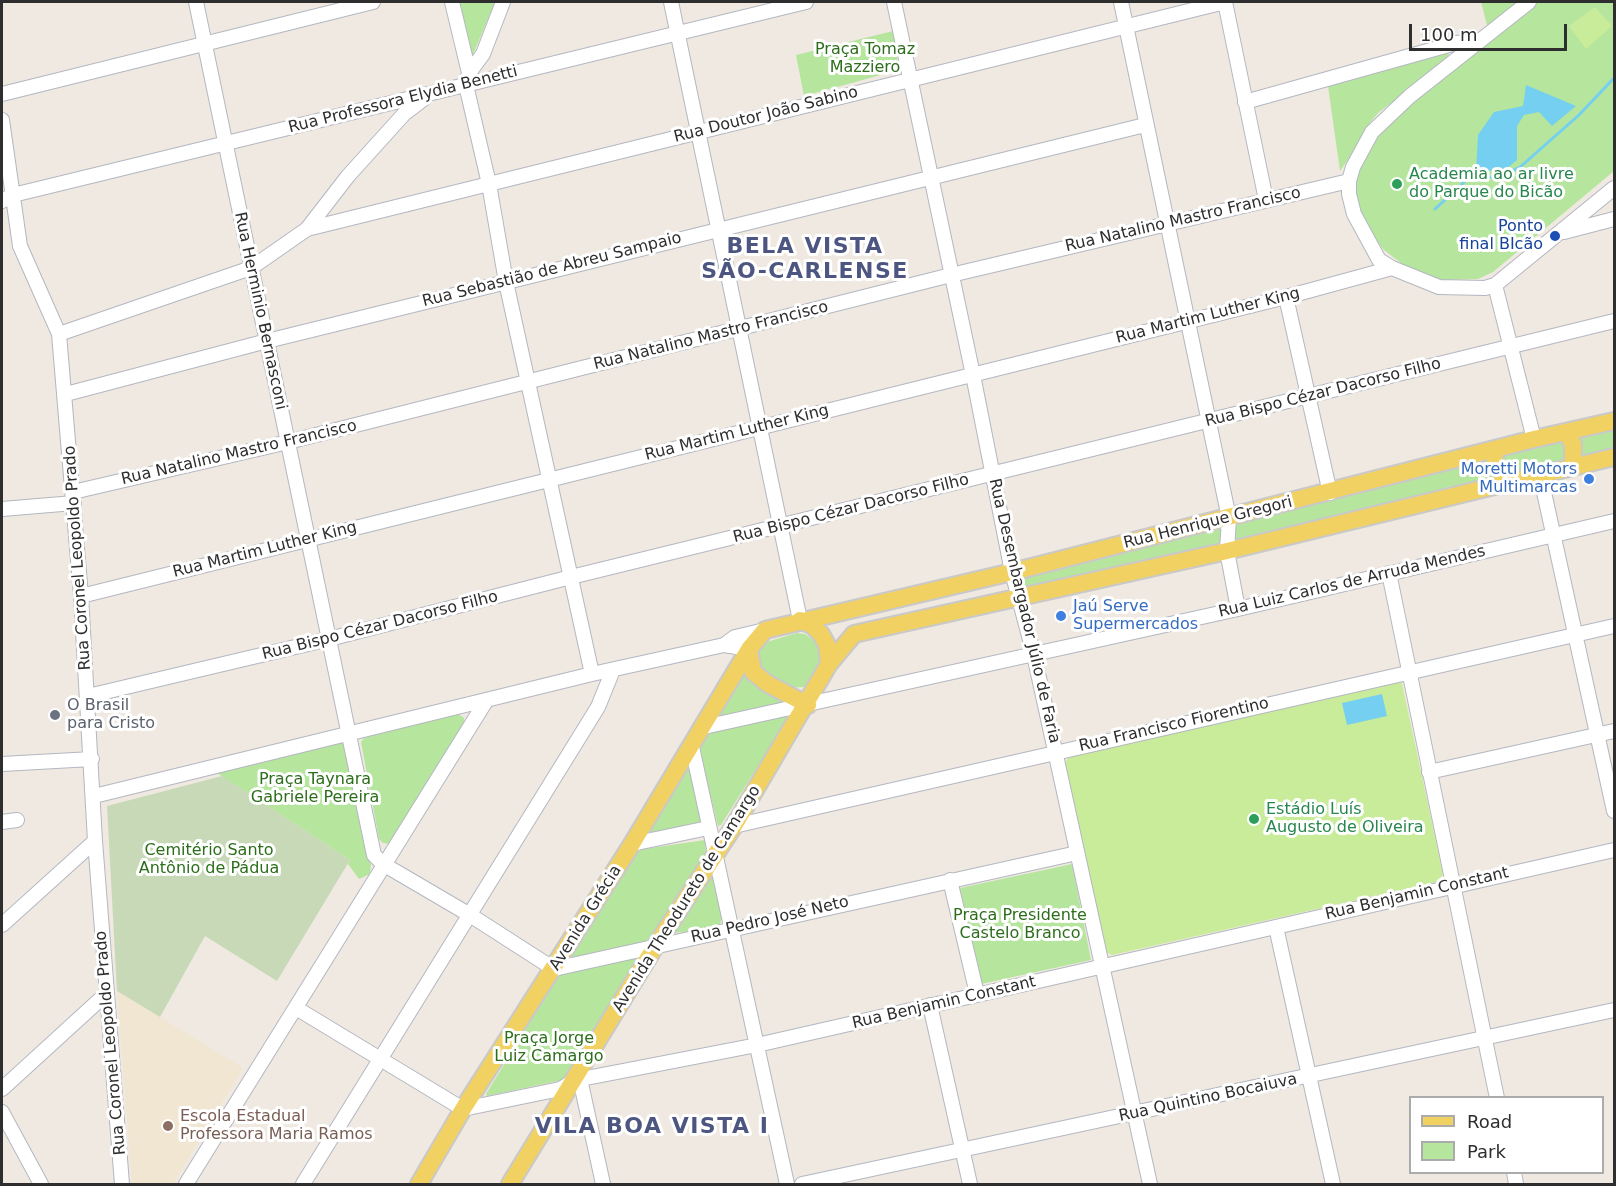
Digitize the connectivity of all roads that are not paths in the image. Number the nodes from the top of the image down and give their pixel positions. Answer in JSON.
{"nodes":[{"id":1,"x":196,"y":2,"type":"edge"},
{"id":2,"x":373,"y":2,"type":"edge"},
{"id":3,"x":452,"y":2,"type":"edge"},
{"id":4,"x":503,"y":2,"type":"edge"},
{"id":5,"x":671,"y":2,"type":"edge"},
{"id":6,"x":806,"y":2,"type":"edge"},
{"id":7,"x":894,"y":2,"type":"edge"},
{"id":8,"x":1121,"y":2,"type":"edge"},
{"id":9,"x":1225,"y":2,"type":"edge"},
{"id":10,"x":1529,"y":2,"type":"edge"},
{"id":11,"x":1126,"y":24,"type":"junction"},
{"id":12,"x":677,"y":33,"type":"junction"},
{"id":13,"x":1479,"y":41,"type":"junction"},
{"id":14,"x":205,"y":44,"type":"junction"},
{"id":15,"x":468,"y":79,"type":"junction"},
{"id":16,"x":910,"y":80,"type":"junction"},
{"id":17,"x":2,"y":94,"type":"edge"},
{"id":18,"x":430,"y":94,"type":"junction"},
{"id":19,"x":1245,"y":102,"type":"junction"},
{"id":20,"x":2,"y":120,"type":"edge"},
{"id":21,"x":1145,"y":125,"type":"junction"},
{"id":22,"x":698,"y":132,"type":"junction"},
{"id":23,"x":225,"y":144,"type":"junction"},
{"id":24,"x":2,"y":165,"type":"edge"},
{"id":25,"x":930,"y":177,"type":"junction"},
{"id":26,"x":11,"y":178,"type":"junction"},
{"id":27,"x":1349,"y":181,"type":"junction"},
{"id":28,"x":489,"y":184,"type":"junction"},
{"id":29,"x":1614,"y":188,"type":"edge"},
{"id":30,"x":7,"y":198,"type":"edge"},
{"id":31,"x":1266,"y":200,"type":"junction"},
{"id":32,"x":1614,"y":219,"type":"edge"},
{"id":33,"x":1167,"y":224,"type":"junction"},
{"id":34,"x":307,"y":229,"type":"junction"},
{"id":35,"x":720,"y":229,"type":"junction"},
{"id":36,"x":1559,"y":234,"type":"junction"},
{"id":37,"x":250,"y":268,"type":"junction"},
{"id":38,"x":1392,"y":268,"type":"junction"},
{"id":39,"x":951,"y":275,"type":"junction"},
{"id":40,"x":506,"y":282,"type":"junction"},
{"id":41,"x":1495,"y":285,"type":"junction"},
{"id":42,"x":1286,"y":297,"type":"junction"},
{"id":43,"x":1614,"y":321,"type":"edge"},
{"id":44,"x":1189,"y":322,"type":"junction"},
{"id":45,"x":740,"y":328,"type":"junction"},
{"id":46,"x":59,"y":334,"type":"junction"},
{"id":47,"x":267,"y":341,"type":"junction"},
{"id":48,"x":1512,"y":345,"type":"junction"},
{"id":49,"x":974,"y":375,"type":"junction"},
{"id":50,"x":529,"y":381,"type":"junction"},
{"id":51,"x":66,"y":394,"type":"junction"},
{"id":52,"x":1308,"y":396,"type":"junction"},
{"id":53,"x":1614,"y":421,"type":"edge"},
{"id":54,"x":1209,"y":422,"type":"junction"},
{"id":55,"x":761,"y":427,"type":"junction"},
{"id":56,"x":1566,"y":432,"type":"junction"},
{"id":57,"x":1534,"y":439,"type":"junction"},
{"id":58,"x":288,"y":442,"type":"junction"},
{"id":59,"x":1493,"y":450,"type":"junction"},
{"id":60,"x":1614,"y":457,"type":"edge"},
{"id":61,"x":1573,"y":467,"type":"junction"},
{"id":62,"x":994,"y":474,"type":"junction"},
{"id":63,"x":1540,"y":474,"type":"junction"},
{"id":64,"x":548,"y":480,"type":"junction"},
{"id":65,"x":1507,"y":481,"type":"junction"},
{"id":66,"x":1330,"y":493,"type":"junction"},
{"id":67,"x":74,"y":498,"type":"junction"},
{"id":68,"x":2,"y":509,"type":"edge"},
{"id":69,"x":1229,"y":518,"type":"junction"},
{"id":70,"x":1614,"y":522,"type":"edge"},
{"id":71,"x":782,"y":526,"type":"junction"},
{"id":72,"x":1554,"y":535,"type":"junction"},
{"id":73,"x":308,"y":539,"type":"junction"},
{"id":74,"x":1227,"y":551,"type":"junction"},
{"id":75,"x":1012,"y":572,"type":"junction"},
{"id":76,"x":1389,"y":573,"type":"junction"},
{"id":77,"x":571,"y":577,"type":"junction"},
{"id":78,"x":81,"y":596,"type":"junction"},
{"id":79,"x":1020,"y":597,"type":"junction"},
{"id":80,"x":1238,"y":609,"type":"junction"},
{"id":81,"x":800,"y":621,"type":"junction"},
{"id":82,"x":1614,"y":626,"type":"edge"},
{"id":83,"x":765,"y":630,"type":"junction"},
{"id":84,"x":1575,"y":635,"type":"junction"},
{"id":85,"x":329,"y":639,"type":"junction"},
{"id":86,"x":724,"y":645,"type":"junction"},
{"id":87,"x":749,"y":649,"type":"junction"},
{"id":88,"x":1034,"y":655,"type":"junction"},
{"id":89,"x":829,"y":664,"type":"junction"},
{"id":90,"x":613,"y":670,"type":"junction"},
{"id":91,"x":1410,"y":672,"type":"junction"},
{"id":92,"x":592,"y":674,"type":"junction"},
{"id":93,"x":88,"y":696,"type":"junction"},
{"id":94,"x":486,"y":701,"type":"junction"},
{"id":95,"x":808,"y":705,"type":"junction"},
{"id":96,"x":704,"y":727,"type":"junction"},
{"id":97,"x":1614,"y":731,"type":"edge"},
{"id":98,"x":350,"y":734,"type":"junction"},
{"id":99,"x":1598,"y":735,"type":"junction"},
{"id":100,"x":692,"y":747,"type":"junction"},
{"id":101,"x":1055,"y":751,"type":"junction"},
{"id":102,"x":92,"y":759,"type":"junction"},
{"id":103,"x":2,"y":764,"type":"edge"},
{"id":104,"x":1430,"y":772,"type":"junction"},
{"id":105,"x":94,"y":796,"type":"junction"},
{"id":106,"x":1614,"y":811,"type":"edge"},
{"id":107,"x":17,"y":820,"type":"dead end"},
{"id":108,"x":2,"y":822,"type":"edge"},
{"id":109,"x":734,"y":826,"type":"junction"},
{"id":110,"x":708,"y":828,"type":"junction"},
{"id":111,"x":95,"y":841,"type":"junction"},
{"id":112,"x":632,"y":844,"type":"junction"},
{"id":113,"x":1614,"y":850,"type":"edge"},
{"id":114,"x":714,"y":853,"type":"junction"},
{"id":115,"x":1077,"y":853,"type":"junction"},
{"id":116,"x":383,"y":864,"type":"junction"},
{"id":117,"x":950,"y":880,"type":"junction"},
{"id":118,"x":1454,"y":886,"type":"junction"},
{"id":119,"x":470,"y":915,"type":"junction"},
{"id":120,"x":2,"y":925,"type":"edge"},
{"id":121,"x":1276,"y":927,"type":"junction"},
{"id":122,"x":731,"y":928,"type":"junction"},
{"id":123,"x":656,"y":945,"type":"junction"},
{"id":124,"x":1102,"y":968,"type":"junction"},
{"id":125,"x":554,"y":969,"type":"junction"},
{"id":126,"x":106,"y":994,"type":"junction"},
{"id":127,"x":977,"y":994,"type":"junction"},
{"id":128,"x":930,"y":1005,"type":"junction"},
{"id":129,"x":296,"y":1008,"type":"junction"},
{"id":130,"x":1614,"y":1010,"type":"edge"},
{"id":131,"x":1485,"y":1039,"type":"junction"},
{"id":132,"x":757,"y":1045,"type":"junction"},
{"id":133,"x":380,"y":1061,"type":"junction"},
{"id":134,"x":1310,"y":1077,"type":"junction"},
{"id":135,"x":576,"y":1080,"type":"junction"},
{"id":136,"x":2,"y":1089,"type":"edge"},
{"id":137,"x":1497,"y":1096,"type":"edge"},
{"id":138,"x":463,"y":1109,"type":"junction"},
{"id":139,"x":2,"y":1112,"type":"edge"},
{"id":140,"x":1133,"y":1113,"type":"junction"},
{"id":141,"x":963,"y":1149,"type":"junction"},
{"id":142,"x":41,"y":1185,"type":"edge"},
{"id":143,"x":122,"y":1185,"type":"edge"},
{"id":144,"x":186,"y":1185,"type":"edge"},
{"id":145,"x":303,"y":1185,"type":"edge"},
{"id":146,"x":419,"y":1185,"type":"edge"},
{"id":147,"x":510,"y":1185,"type":"edge"},
{"id":148,"x":603,"y":1185,"type":"edge"},
{"id":149,"x":787,"y":1185,"type":"edge"},
{"id":150,"x":802,"y":1185,"type":"edge"},
{"id":151,"x":970,"y":1185,"type":"edge"},
{"id":152,"x":1150,"y":1185,"type":"edge"},
{"id":153,"x":1333,"y":1185,"type":"edge"}],
"edges":[{"from":1,"to":14,"type":"street","name":"Rua Herminio Bernasconi"},
{"from":2,"to":14,"type":"street"},
{"from":3,"to":15,"type":"street"},
{"from":4,"to":15,"type":"street"},
{"from":5,"to":12,"type":"street"},
{"from":6,"to":12,"type":"street","name":"Rua Professora Elydia Benetti"},
{"from":7,"to":16,"type":"street","name":"Rua Desembargador Júlio de Faria"},
{"from":8,"to":11,"type":"street"},
{"from":9,"to":11,"type":"street","name":"Rua Doutor João Sabino"},
{"from":9,"to":19,"type":"street"},
{"from":10,"to":13,"type":"street"},
{"from":11,"to":16,"type":"street","name":"Rua Doutor João Sabino"},
{"from":11,"to":21,"type":"street"},
{"from":12,"to":15,"type":"street","name":"Rua Professora Elydia Benetti"},
{"from":12,"to":22,"type":"street"},
{"from":13,"to":19,"type":"street"},
{"from":13,"to":27,"type":"street"},
{"from":14,"to":17,"type":"street"},
{"from":14,"to":23,"type":"street","name":"Rua Herminio Bernasconi"},
{"from":15,"to":18,"type":"street","name":"Rua Professora Elydia Benetti"},
{"from":15,"to":28,"type":"street"},
{"from":16,"to":22,"type":"street","name":"Rua Doutor João Sabino"},
{"from":16,"to":25,"type":"street","name":"Rua Desembargador Júlio de Faria"},
{"from":18,"to":23,"type":"street","name":"Rua Professora Elydia Benetti"},
{"from":18,"to":34,"type":"street"},
{"from":19,"to":31,"type":"street"},
{"from":20,"to":26,"type":"street","name":"Rua Coronel Leopoldo Prado"},
{"from":21,"to":25,"type":"street","name":"Rua Sebastião de Abreu Sampaio"},
{"from":21,"to":33,"type":"street"},
{"from":22,"to":28,"type":"street","name":"Rua Doutor João Sabino"},
{"from":22,"to":35,"type":"street"},
{"from":23,"to":30,"type":"street","name":"Rua Professora Elydia Benetti"},
{"from":23,"to":37,"type":"street","name":"Rua Herminio Bernasconi"},
{"from":24,"to":26,"type":"street"},
{"from":25,"to":35,"type":"street","name":"Rua Sebastião de Abreu Sampaio"},
{"from":25,"to":39,"type":"street","name":"Rua Desembargador Júlio de Faria"},
{"from":26,"to":30,"type":"street","name":"Rua Coronel Leopoldo Prado"},
{"from":27,"to":31,"type":"street","name":"Rua Natalino Mastro Francisco"},
{"from":27,"to":38,"type":"street"},
{"from":28,"to":34,"type":"street","name":"Rua Doutor João Sabino"},
{"from":28,"to":40,"type":"street"},
{"from":29,"to":36,"type":"street"},
{"from":30,"to":46,"type":"street","name":"Rua Coronel Leopoldo Prado"},
{"from":31,"to":33,"type":"street","name":"Rua Natalino Mastro Francisco"},
{"from":32,"to":36,"type":"street"},
{"from":33,"to":39,"type":"street","name":"Rua Natalino Mastro Francisco"},
{"from":33,"to":44,"type":"street"},
{"from":34,"to":37,"type":"street"},
{"from":35,"to":40,"type":"street","name":"Rua Sebastião de Abreu Sampaio"},
{"from":35,"to":45,"type":"street"},
{"from":36,"to":41,"type":"street"},
{"from":37,"to":46,"type":"street"},
{"from":37,"to":47,"type":"street","name":"Rua Herminio Bernasconi"},
{"from":38,"to":41,"type":"street"},
{"from":38,"to":42,"type":"street","name":"Rua Martim Luther King"},
{"from":39,"to":45,"type":"street","name":"Rua Natalino Mastro Francisco"},
{"from":39,"to":49,"type":"street","name":"Rua Desembargador Júlio de Faria"},
{"from":40,"to":47,"type":"street","name":"Rua Sebastião de Abreu Sampaio"},
{"from":40,"to":50,"type":"street"},
{"from":41,"to":48,"type":"street"},
{"from":42,"to":44,"type":"street","name":"Rua Martim Luther King"},
{"from":42,"to":52,"type":"street"},
{"from":43,"to":48,"type":"street","name":"Rua Bispo Cézar Dacorso Filho"},
{"from":44,"to":49,"type":"street","name":"Rua Martim Luther King"},
{"from":44,"to":54,"type":"street"},
{"from":45,"to":50,"type":"street","name":"Rua Natalino Mastro Francisco"},
{"from":45,"to":55,"type":"street"},
{"from":46,"to":51,"type":"street","name":"Rua Coronel Leopoldo Prado"},
{"from":47,"to":51,"type":"street","name":"Rua Sebastião de Abreu Sampaio"},
{"from":47,"to":58,"type":"street","name":"Rua Herminio Bernasconi"},
{"from":48,"to":52,"type":"street","name":"Rua Bispo Cézar Dacorso Filho"},
{"from":48,"to":57,"type":"street"},
{"from":49,"to":55,"type":"street","name":"Rua Martim Luther King"},
{"from":49,"to":62,"type":"street","name":"Rua Desembargador Júlio de Faria"},
{"from":50,"to":58,"type":"street","name":"Rua Natalino Mastro Francisco"},
{"from":50,"to":64,"type":"street"},
{"from":51,"to":67,"type":"street","name":"Rua Coronel Leopoldo Prado"},
{"from":52,"to":54,"type":"street","name":"Rua Bispo Cézar Dacorso Filho"},
{"from":52,"to":66,"type":"street"},
{"from":53,"to":56,"type":"main road","name":"Rua Henrique Gregori"},
{"from":54,"to":62,"type":"street","name":"Rua Bispo Cézar Dacorso Filho"},
{"from":54,"to":69,"type":"street"},
{"from":55,"to":64,"type":"street","name":"Rua Martim Luther King"},
{"from":55,"to":71,"type":"street"},
{"from":56,"to":57,"type":"main road","name":"Rua Henrique Gregori"},
{"from":56,"to":61,"type":"main road"},
{"from":57,"to":59,"type":"main road","name":"Rua Henrique Gregori"},
{"from":58,"to":67,"type":"street","name":"Rua Natalino Mastro Francisco"},
{"from":58,"to":73,"type":"street","name":"Rua Herminio Bernasconi"},
{"from":59,"to":65,"type":"main road"},
{"from":59,"to":66,"type":"main road","name":"Rua Henrique Gregori"},
{"from":60,"to":61,"type":"main road","name":"Rua Henrique Gregori"},
{"from":61,"to":63,"type":"main road","name":"Rua Henrique Gregori"},
{"from":62,"to":71,"type":"street","name":"Rua Bispo Cézar Dacorso Filho"},
{"from":62,"to":75,"type":"street","name":"Rua Desembargador Júlio de Faria"},
{"from":63,"to":65,"type":"main road","name":"Rua Henrique Gregori"},
{"from":63,"to":72,"type":"street"},
{"from":64,"to":73,"type":"street","name":"Rua Martim Luther King"},
{"from":64,"to":77,"type":"street"},
{"from":65,"to":74,"type":"main road","name":"Rua Henrique Gregori"},
{"from":66,"to":69,"type":"main road","name":"Rua Henrique Gregori"},
{"from":67,"to":68,"type":"street","name":"Rua Natalino Mastro Francisco"},
{"from":67,"to":78,"type":"street","name":"Rua Coronel Leopoldo Prado"},
{"from":69,"to":74,"type":"street"},
{"from":69,"to":75,"type":"main road","name":"Rua Henrique Gregori"},
{"from":70,"to":72,"type":"street","name":"Rua Luiz Carlos de Arruda Mendes"},
{"from":71,"to":77,"type":"street","name":"Rua Bispo Cézar Dacorso Filho"},
{"from":71,"to":81,"type":"street"},
{"from":72,"to":76,"type":"street","name":"Rua Luiz Carlos de Arruda Mendes"},
{"from":72,"to":84,"type":"street"},
{"from":73,"to":78,"type":"street","name":"Rua Martim Luther King"},
{"from":73,"to":85,"type":"street","name":"Rua Herminio Bernasconi"},
{"from":74,"to":79,"type":"main road","name":"Rua Henrique Gregori"},
{"from":74,"to":80,"type":"street"},
{"from":75,"to":79,"type":"street","name":"Rua Desembargador Júlio de Faria"},
{"from":75,"to":81,"type":"main road","name":"Rua Henrique Gregori"},
{"from":76,"to":80,"type":"street","name":"Rua Luiz Carlos de Arruda Mendes"},
{"from":76,"to":91,"type":"street"},
{"from":77,"to":85,"type":"street","name":"Rua Bispo Cézar Dacorso Filho"},
{"from":77,"to":92,"type":"street"},
{"from":78,"to":93,"type":"street","name":"Rua Coronel Leopoldo Prado"},
{"from":79,"to":88,"type":"street","name":"Rua Desembargador Júlio de Faria"},
{"from":79,"to":89,"type":"main road","name":"Rua Henrique Gregori"},
{"from":80,"to":88,"type":"street","name":"Rua Luiz Carlos de Arruda Mendes"},
{"from":81,"to":83,"type":"main road"},
{"from":81,"to":89,"type":"main road"},
{"from":82,"to":84,"type":"street","name":"Rua Francisco Fiorentino"},
{"from":83,"to":86,"type":"street"},
{"from":83,"to":87,"type":"main road"},
{"from":84,"to":91,"type":"street","name":"Rua Francisco Fiorentino"},
{"from":84,"to":99,"type":"street"},
{"from":85,"to":93,"type":"street","name":"Rua Bispo Cézar Dacorso Filho"},
{"from":85,"to":98,"type":"street","name":"Rua Herminio Bernasconi"},
{"from":86,"to":87,"type":"street"},
{"from":86,"to":90,"type":"street"},
{"from":87,"to":95,"type":"main road"},
{"from":87,"to":96,"type":"main road","name":"Avenida Grécia"},
{"from":88,"to":95,"type":"street","name":"Rua Luiz Carlos de Arruda Mendes"},
{"from":88,"to":101,"type":"street","name":"Rua Desembargador Júlio de Faria"},
{"from":89,"to":95,"type":"main road"},
{"from":90,"to":92,"type":"street"},
{"from":90,"to":119,"type":"street"},
{"from":91,"to":101,"type":"street","name":"Rua Francisco Fiorentino"},
{"from":91,"to":104,"type":"street"},
{"from":92,"to":94,"type":"street"},
{"from":93,"to":102,"type":"street","name":"Rua Coronel Leopoldo Prado"},
{"from":94,"to":98,"type":"street"},
{"from":94,"to":116,"type":"street"},
{"from":95,"to":96,"type":"street","name":"Rua Luiz Carlos de Arruda Mendes"},
{"from":95,"to":109,"type":"main road","name":"Avenida Theodureto de Camargo"},
{"from":96,"to":100,"type":"main road","name":"Avenida Grécia"},
{"from":97,"to":99,"type":"street"},
{"from":98,"to":105,"type":"street"},
{"from":98,"to":116,"type":"street","name":"Rua Herminio Bernasconi"},
{"from":99,"to":104,"type":"street"},
{"from":99,"to":106,"type":"street"},
{"from":100,"to":110,"type":"street"},
{"from":100,"to":112,"type":"main road","name":"Avenida Grécia"},
{"from":101,"to":109,"type":"street","name":"Rua Francisco Fiorentino"},
{"from":101,"to":115,"type":"street","name":"Rua Desembargador Júlio de Faria"},
{"from":102,"to":103,"type":"street"},
{"from":102,"to":105,"type":"street","name":"Rua Coronel Leopoldo Prado"},
{"from":104,"to":118,"type":"street"},
{"from":105,"to":111,"type":"street","name":"Rua Coronel Leopoldo Prado"},
{"from":107,"to":108,"type":"street"},
{"from":109,"to":114,"type":"main road","name":"Avenida Theodureto de Camargo"},
{"from":110,"to":112,"type":"street"},
{"from":110,"to":114,"type":"street"},
{"from":111,"to":120,"type":"street"},
{"from":111,"to":126,"type":"street","name":"Rua Coronel Leopoldo Prado"},
{"from":112,"to":125,"type":"main road","name":"Avenida Grécia"},
{"from":113,"to":118,"type":"street","name":"Rua Benjamin Constant"},
{"from":114,"to":122,"type":"street"},
{"from":114,"to":123,"type":"main road","name":"Avenida Theodureto de Camargo"},
{"from":115,"to":117,"type":"street","name":"Rua Pedro José Neto"},
{"from":115,"to":124,"type":"street","name":"Rua Desembargador Júlio de Faria"},
{"from":116,"to":119,"type":"street"},
{"from":116,"to":129,"type":"street"},
{"from":117,"to":122,"type":"street","name":"Rua Pedro José Neto"},
{"from":117,"to":127,"type":"street"},
{"from":118,"to":121,"type":"street","name":"Rua Benjamin Constant"},
{"from":118,"to":131,"type":"street"},
{"from":119,"to":125,"type":"street"},
{"from":119,"to":133,"type":"street"},
{"from":121,"to":124,"type":"street","name":"Rua Benjamin Constant"},
{"from":121,"to":134,"type":"street"},
{"from":122,"to":123,"type":"street","name":"Rua Pedro José Neto"},
{"from":122,"to":132,"type":"street"},
{"from":123,"to":125,"type":"street","name":"Rua Pedro José Neto"},
{"from":123,"to":135,"type":"main road","name":"Avenida Theodureto de Camargo"},
{"from":124,"to":127,"type":"street","name":"Rua Benjamin Constant"},
{"from":124,"to":140,"type":"street","name":"Rua Desembargador Júlio de Faria"},
{"from":125,"to":138,"type":"main road","name":"Avenida Grécia"},
{"from":126,"to":136,"type":"street"},
{"from":126,"to":143,"type":"street","name":"Rua Coronel Leopoldo Prado"},
{"from":127,"to":128,"type":"street","name":"Rua Benjamin Constant"},
{"from":128,"to":132,"type":"street","name":"Rua Benjamin Constant"},
{"from":128,"to":141,"type":"street"},
{"from":129,"to":133,"type":"street"},
{"from":129,"to":144,"type":"street"},
{"from":130,"to":131,"type":"street","name":"Rua Quintino Bocaiuva"},
{"from":131,"to":134,"type":"street","name":"Rua Quintino Bocaiuva"},
{"from":131,"to":137,"type":"street"},
{"from":132,"to":135,"type":"street","name":"Rua Benjamin Constant"},
{"from":132,"to":149,"type":"street"},
{"from":133,"to":138,"type":"street"},
{"from":133,"to":145,"type":"street"},
{"from":134,"to":140,"type":"street","name":"Rua Quintino Bocaiuva"},
{"from":134,"to":153,"type":"street"},
{"from":135,"to":138,"type":"street","name":"Rua Benjamin Constant"},
{"from":135,"to":147,"type":"main road","name":"Avenida Theodureto de Camargo"},
{"from":135,"to":148,"type":"street"},
{"from":138,"to":146,"type":"main road","name":"Avenida Grécia"},
{"from":139,"to":142,"type":"street"},
{"from":140,"to":141,"type":"street","name":"Rua Quintino Bocaiuva"},
{"from":140,"to":152,"type":"street","name":"Rua Desembargador Júlio de Faria"},
{"from":141,"to":150,"type":"street","name":"Rua Quintino Bocaiuva"},
{"from":141,"to":151,"type":"street"}]}
